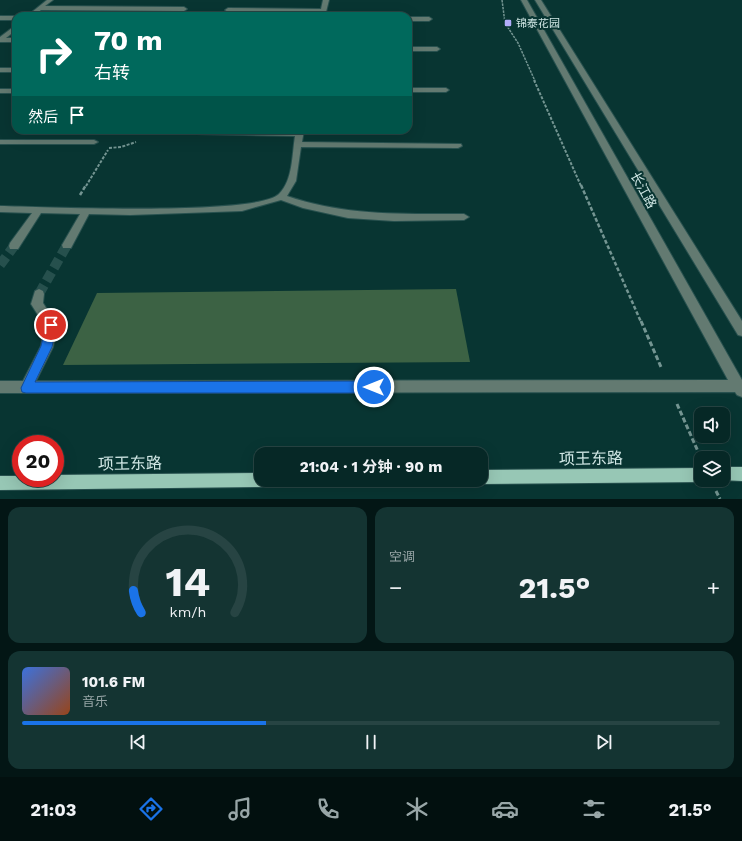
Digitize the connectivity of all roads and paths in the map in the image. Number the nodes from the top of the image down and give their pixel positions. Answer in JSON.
{"nodes":[{"id":1,"x":50,"y":0,"type":"edge"},
{"id":2,"x":326,"y":0,"type":"edge"},
{"id":3,"x":502,"y":0,"type":"edge"},
{"id":4,"x":524,"y":0,"type":"edge"},
{"id":5,"x":538,"y":0,"type":"edge"},
{"id":6,"x":39,"y":8,"type":"junction"},
{"id":7,"x":184,"y":9,"type":"dead end"},
{"id":8,"x":228,"y":10,"type":"dead end"},
{"id":9,"x":34,"y":12,"type":"edge"},
{"id":10,"x":291,"y":12,"type":"edge"},
{"id":11,"x":323,"y":12,"type":"edge"},
{"id":12,"x":0,"y":18,"type":"edge"},
{"id":13,"x":12,"y":18,"type":"edge"},
{"id":14,"x":412,"y":19,"type":"edge"},
{"id":15,"x":429,"y":19,"type":"dead end"},
{"id":16,"x":12,"y":30,"type":"edge"},
{"id":17,"x":0,"y":40,"type":"edge"},
{"id":18,"x":12,"y":40,"type":"edge"},
{"id":19,"x":412,"y":49,"type":"edge"},
{"id":20,"x":437,"y":49,"type":"dead end"},
{"id":21,"x":0,"y":70,"type":"edge"},
{"id":22,"x":12,"y":70,"type":"edge"},
{"id":23,"x":412,"y":90,"type":"edge"},
{"id":24,"x":446,"y":90,"type":"dead end"},
{"id":25,"x":0,"y":91,"type":"edge"},
{"id":26,"x":12,"y":91,"type":"edge"},
{"id":27,"x":144,"y":134,"type":"edge"},
{"id":28,"x":300,"y":134,"type":"edge"},
{"id":29,"x":0,"y":142,"type":"edge"},
{"id":30,"x":94,"y":142,"type":"joint"},
{"id":31,"x":298,"y":144,"type":"junction"},
{"id":32,"x":458,"y":146,"type":"dead end"},
{"id":33,"x":110,"y":148,"type":"junction"},
{"id":34,"x":281,"y":197,"type":"junction"},
{"id":35,"x":0,"y":210,"type":"edge"},
{"id":36,"x":38,"y":211,"type":"junction"},
{"id":37,"x":70,"y":212,"type":"junction"},
{"id":38,"x":86,"y":212,"type":"junction"},
{"id":39,"x":464,"y":217,"type":"dead end"},
{"id":40,"x":67,"y":245,"type":"tunnel mouth"},
{"id":41,"x":14,"y":246,"type":"tunnel mouth"},
{"id":42,"x":39,"y":294,"type":"tunnel mouth"},
{"id":43,"x":742,"y":331,"type":"edge"},
{"id":44,"x":669,"y":386,"type":"junction"},
{"id":45,"x":0,"y":388,"type":"edge"},
{"id":46,"x":26,"y":388,"type":"junction"},
{"id":47,"x":741,"y":388,"type":"edge"},
{"id":48,"x":698,"y":451,"type":"edge"},
{"id":49,"x":694,"y":474,"type":"edge"},
{"id":50,"x":730,"y":474,"type":"edge"},
{"id":51,"x":742,"y":474,"type":"edge"},
{"id":52,"x":488,"y":477,"type":"edge"},
{"id":53,"x":254,"y":480,"type":"edge"},
{"id":54,"x":0,"y":483,"type":"edge"}],
"edges":[{"from":1,"to":6,"type":"street"},
{"from":2,"to":11,"type":"street"},
{"from":3,"to":44,"type":"path"},
{"from":4,"to":47,"type":"street","name":"长江路"},
{"from":5,"to":43,"type":"street","name":"长江路"},
{"from":6,"to":7,"type":"street"},
{"from":6,"to":9,"type":"street"},
{"from":8,"to":10,"type":"street"},
{"from":12,"to":13,"type":"street"},
{"from":14,"to":15,"type":"street"},
{"from":16,"to":17,"type":"street"},
{"from":17,"to":18,"type":"street"},
{"from":19,"to":20,"type":"street"},
{"from":21,"to":22,"type":"street"},
{"from":23,"to":24,"type":"street"},
{"from":25,"to":26,"type":"street"},
{"from":27,"to":33,"type":"path"},
{"from":28,"to":31,"type":"street"},
{"from":29,"to":30,"type":"street"},
{"from":30,"to":33,"type":"path"},
{"from":31,"to":32,"type":"street"},
{"from":31,"to":34,"type":"street"},
{"from":33,"to":37,"type":"path"},
{"from":34,"to":38,"type":"street"},
{"from":34,"to":39,"type":"street"},
{"from":35,"to":36,"type":"street"},
{"from":36,"to":37,"type":"street"},
{"from":36,"to":41,"type":"street"},
{"from":37,"to":38,"type":"street"},
{"from":38,"to":40,"type":"street"},
{"from":42,"to":46,"type":"street"},
{"from":44,"to":46,"type":"street"},
{"from":44,"to":47,"type":"street"},
{"from":44,"to":48,"type":"path"},
{"from":45,"to":46,"type":"street"},
{"from":49,"to":52,"type":"main road","name":"项王东路"},
{"from":50,"to":51,"type":"main road"},
{"from":53,"to":54,"type":"main road","name":"项王东路"}]}
